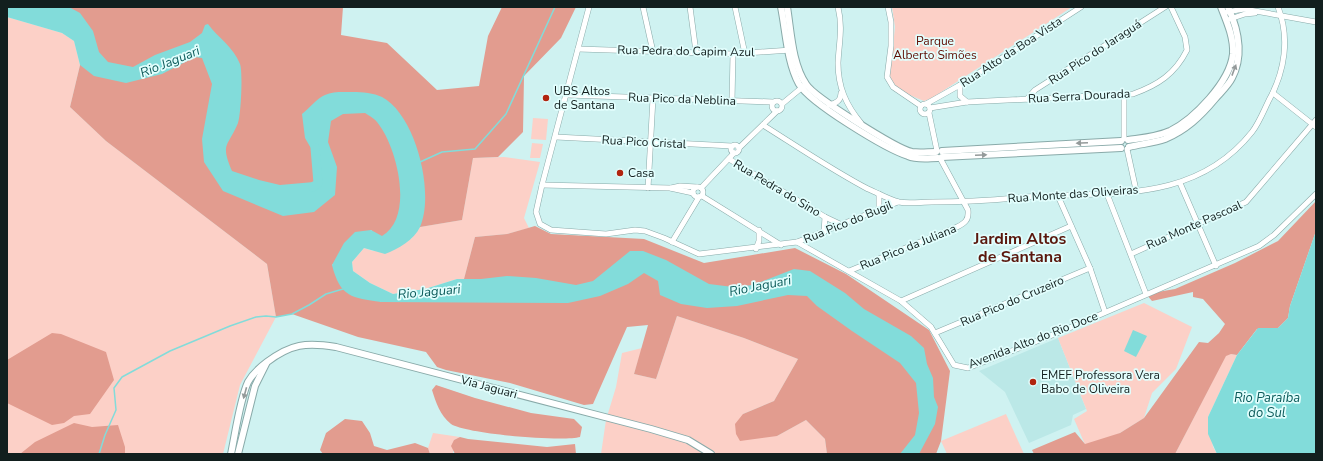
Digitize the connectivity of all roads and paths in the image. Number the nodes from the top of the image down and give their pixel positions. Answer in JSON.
{"nodes":[{"id":1,"x":589,"y":7,"type":"edge"},
{"id":2,"x":643,"y":7,"type":"edge"},
{"id":3,"x":690,"y":7,"type":"edge"},
{"id":4,"x":735,"y":7,"type":"edge"},
{"id":5,"x":781,"y":7,"type":"edge"},
{"id":6,"x":787,"y":7,"type":"edge"},
{"id":7,"x":838,"y":7,"type":"edge"},
{"id":8,"x":888,"y":7,"type":"edge"},
{"id":9,"x":1081,"y":7,"type":"edge"},
{"id":10,"x":1166,"y":7,"type":"edge"},
{"id":11,"x":1171,"y":7,"type":"edge"},
{"id":12,"x":1220,"y":7,"type":"edge"},
{"id":13,"x":1278,"y":7,"type":"edge"},
{"id":14,"x":1227,"y":11,"type":"edge"},
{"id":15,"x":1268,"y":14,"type":"junction"},
{"id":16,"x":1282,"y":17,"type":"junction"},
{"id":17,"x":1229,"y":19,"type":"junction"},
{"id":18,"x":1315,"y":21,"type":"edge"},
{"id":19,"x":578,"y":49,"type":"junction"},
{"id":20,"x":792,"y":50,"type":"junction"},
{"id":21,"x":653,"y":52,"type":"junction"},
{"id":22,"x":696,"y":52,"type":"junction"},
{"id":23,"x":733,"y":54,"type":"junction"},
{"id":24,"x":745,"y":54,"type":"junction"},
{"id":25,"x":960,"y":85,"type":"junction"},
{"id":26,"x":803,"y":86,"type":"junction"},
{"id":27,"x":841,"y":90,"type":"junction"},
{"id":28,"x":1273,"y":93,"type":"junction"},
{"id":29,"x":567,"y":95,"type":"junction"},
{"id":30,"x":1124,"y":95,"type":"junction"},
{"id":31,"x":653,"y":98,"type":"junction"},
{"id":32,"x":1027,"y":100,"type":"junction"},
{"id":33,"x":732,"y":101,"type":"junction"},
{"id":34,"x":778,"y":102,"type":"junction"},
{"id":35,"x":967,"y":102,"type":"junction"},
{"id":36,"x":829,"y":105,"type":"junction"},
{"id":37,"x":927,"y":107,"type":"junction"},
{"id":38,"x":776,"y":111,"type":"junction"},
{"id":39,"x":861,"y":123,"type":"junction"},
{"id":40,"x":931,"y":124,"type":"junction"},
{"id":41,"x":1315,"y":124,"type":"edge"},
{"id":42,"x":763,"y":125,"type":"junction"},
{"id":43,"x":556,"y":137,"type":"junction"},
{"id":44,"x":651,"y":142,"type":"junction"},
{"id":45,"x":1125,"y":144,"type":"junction"},
{"id":46,"x":732,"y":146,"type":"junction"},
{"id":47,"x":739,"y":148,"type":"junction"},
{"id":48,"x":734,"y":153,"type":"junction"},
{"id":49,"x":939,"y":155,"type":"junction"},
{"id":50,"x":729,"y":159,"type":"junction"},
{"id":51,"x":1180,"y":183,"type":"junction"},
{"id":52,"x":542,"y":185,"type":"junction"},
{"id":53,"x":700,"y":187,"type":"junction"},
{"id":54,"x":648,"y":188,"type":"junction"},
{"id":55,"x":670,"y":188,"type":"junction"},
{"id":56,"x":1136,"y":190,"type":"junction"},
{"id":57,"x":693,"y":193,"type":"junction"},
{"id":58,"x":880,"y":194,"type":"junction"},
{"id":59,"x":1107,"y":194,"type":"junction"},
{"id":60,"x":1316,"y":194,"type":"edge"},
{"id":61,"x":701,"y":196,"type":"junction"},
{"id":62,"x":1058,"y":196,"type":"junction"},
{"id":63,"x":899,"y":202,"type":"junction"},
{"id":64,"x":963,"y":202,"type":"junction"},
{"id":65,"x":879,"y":211,"type":"junction"},
{"id":66,"x":825,"y":217,"type":"junction"},
{"id":67,"x":1198,"y":224,"type":"junction"},
{"id":68,"x":842,"y":225,"type":"junction"},
{"id":69,"x":1071,"y":226,"type":"junction"},
{"id":70,"x":759,"y":230,"type":"junction"},
{"id":71,"x":824,"y":232,"type":"junction"},
{"id":72,"x":672,"y":242,"type":"junction"},
{"id":73,"x":797,"y":242,"type":"junction"},
{"id":74,"x":780,"y":245,"type":"junction"},
{"id":75,"x":756,"y":249,"type":"junction"},
{"id":76,"x":1131,"y":254,"type":"junction"},
{"id":77,"x":1216,"y":266,"type":"junction"},
{"id":78,"x":1090,"y":268,"type":"junction"},
{"id":79,"x":849,"y":271,"type":"junction"},
{"id":80,"x":1146,"y":294,"type":"junction"},
{"id":81,"x":900,"y":301,"type":"junction"},
{"id":82,"x":1105,"y":312,"type":"junction"},
{"id":83,"x":934,"y":333,"type":"junction"},
{"id":84,"x":267,"y":362,"type":"junction"},
{"id":85,"x":231,"y":454,"type":"edge"},
{"id":86,"x":238,"y":454,"type":"edge"},
{"id":87,"x":711,"y":454,"type":"edge"}],
"edges":[{"from":1,"to":19,"type":"street"},
{"from":2,"to":21,"type":"street"},
{"from":3,"to":22,"type":"street"},
{"from":4,"to":24,"type":"street"},
{"from":5,"to":20,"type":"street"},
{"from":6,"to":20,"type":"street"},
{"from":7,"to":27,"type":"street"},
{"from":8,"to":37,"type":"street"},
{"from":9,"to":25,"type":"street","name":"Rua Alto da Boa Vista"},
{"from":10,"to":32,"type":"street","name":"Rua Pico do Jaraguá"},
{"from":11,"to":30,"type":"street","name":"Rua Serra Dourada"},
{"from":12,"to":14,"type":"street"},
{"from":13,"to":16,"type":"street","name":"Rua Monte das Oliveiras"},
{"from":14,"to":15,"type":"street"},
{"from":14,"to":17,"type":"street"},
{"from":15,"to":16,"type":"street"},
{"from":15,"to":17,"type":"street"},
{"from":16,"to":18,"type":"street"},
{"from":16,"to":28,"type":"street","name":"Rua Monte das Oliveiras"},
{"from":17,"to":45,"type":"street"},
{"from":19,"to":21,"type":"street","name":"Rua Pedra do Capim Azul"},
{"from":19,"to":29,"type":"street"},
{"from":20,"to":24,"type":"street","name":"Rua Pedra do Capim Azul"},
{"from":20,"to":26,"type":"street"},
{"from":21,"to":22,"type":"street","name":"Rua Pedra do Capim Azul"},
{"from":22,"to":23,"type":"street","name":"Rua Pedra do Capim Azul"},
{"from":23,"to":24,"type":"street","name":"Rua Pedra do Capim Azul"},
{"from":23,"to":33,"type":"street"},
{"from":25,"to":35,"type":"street"},
{"from":25,"to":37,"type":"street","name":"Rua Alto da Boa Vista"},
{"from":26,"to":34,"type":"street"},
{"from":26,"to":36,"type":"street"},
{"from":26,"to":49,"type":"street"},
{"from":27,"to":36,"type":"street"},
{"from":27,"to":39,"type":"street"},
{"from":28,"to":41,"type":"street"},
{"from":28,"to":51,"type":"street","name":"Rua Monte das Oliveiras"},
{"from":29,"to":31,"type":"street","name":"Rua Pico da Neblina"},
{"from":29,"to":43,"type":"street"},
{"from":30,"to":32,"type":"street","name":"Rua Serra Dourada"},
{"from":30,"to":45,"type":"street"},
{"from":31,"to":33,"type":"street","name":"Rua Pico da Neblina"},
{"from":31,"to":44,"type":"street"},
{"from":32,"to":35,"type":"street","name":"Rua Serra Dourada"},
{"from":33,"to":34,"type":"street","name":"Rua Pico da Neblina"},
{"from":34,"to":38,"type":"street"},
{"from":34,"to":38,"type":"street"},
{"from":35,"to":37,"type":"street","name":"Rua Serra Dourada"},
{"from":36,"to":39,"type":"street"},
{"from":37,"to":40,"type":"street","name":"Rua Pico da Juliana"},
{"from":37,"to":40,"type":"street","name":"Rua Pico da Juliana"},
{"from":38,"to":42,"type":"street"},
{"from":39,"to":49,"type":"street"},
{"from":40,"to":49,"type":"street","name":"Rua Pico da Juliana"},
{"from":41,"to":67,"type":"street","name":"Rua Monte Pascoal"},
{"from":42,"to":47,"type":"street"},
{"from":42,"to":58,"type":"street","name":"Rua Monte das Oliveiras"},
{"from":43,"to":44,"type":"street","name":"Rua Pico Cristal"},
{"from":43,"to":52,"type":"street"},
{"from":44,"to":46,"type":"street","name":"Rua Pico Cristal"},
{"from":44,"to":54,"type":"street"},
{"from":45,"to":49,"type":"street"},
{"from":45,"to":56,"type":"street"},
{"from":46,"to":47,"type":"street"},
{"from":46,"to":48,"type":"street"},
{"from":47,"to":48,"type":"street"},
{"from":48,"to":50,"type":"street"},
{"from":49,"to":64,"type":"street","name":"Rua Pico da Juliana"},
{"from":50,"to":53,"type":"street"},
{"from":50,"to":66,"type":"street","name":"Rua Pedra do Sino"},
{"from":51,"to":56,"type":"street","name":"Rua Monte das Oliveiras"},
{"from":51,"to":67,"type":"street"},
{"from":52,"to":54,"type":"street"},
{"from":52,"to":72,"type":"street"},
{"from":53,"to":55,"type":"street"},
{"from":53,"to":57,"type":"street"},
{"from":53,"to":61,"type":"street"},
{"from":54,"to":55,"type":"street"},
{"from":55,"to":57,"type":"street"},
{"from":56,"to":59,"type":"street","name":"Rua Monte das Oliveiras"},
{"from":57,"to":61,"type":"street"},
{"from":58,"to":63,"type":"street","name":"Rua Monte das Oliveiras"},
{"from":58,"to":65,"type":"street"},
{"from":59,"to":62,"type":"street","name":"Rua Monte das Oliveiras"},
{"from":59,"to":76,"type":"street"},
{"from":60,"to":77,"type":"street","name":"Avenida Alto do Rio Doce"},
{"from":61,"to":70,"type":"street"},
{"from":61,"to":72,"type":"street"},
{"from":62,"to":64,"type":"street","name":"Rua Monte das Oliveiras"},
{"from":62,"to":69,"type":"street"},
{"from":63,"to":64,"type":"street","name":"Rua Monte das Oliveiras"},
{"from":63,"to":65,"type":"street","name":"Rua Pico do Bugil"},
{"from":64,"to":79,"type":"street","name":"Rua Pico da Juliana"},
{"from":65,"to":68,"type":"street","name":"Rua Pico do Bugil"},
{"from":66,"to":68,"type":"street","name":"Rua Pedra do Sino"},
{"from":66,"to":71,"type":"street","name":"Rua Pedra do Sino"},
{"from":67,"to":76,"type":"street","name":"Rua Monte Pascoal"},
{"from":67,"to":77,"type":"street"},
{"from":68,"to":71,"type":"street","name":"Rua Pico do Bugil"},
{"from":69,"to":78,"type":"street"},
{"from":69,"to":81,"type":"street"},
{"from":70,"to":74,"type":"street"},
{"from":70,"to":75,"type":"street"},
{"from":71,"to":73,"type":"street","name":"Rua Pico do Bugil"},
{"from":72,"to":75,"type":"street"},
{"from":73,"to":74,"type":"street"},
{"from":73,"to":79,"type":"street","name":"Avenida Alto do Rio Doce"},
{"from":74,"to":75,"type":"street"},
{"from":76,"to":80,"type":"street"},
{"from":77,"to":80,"type":"street","name":"Avenida Alto do Rio Doce"},
{"from":78,"to":82,"type":"street"},
{"from":78,"to":83,"type":"street","name":"Rua Pico do Cruzeiro"},
{"from":79,"to":81,"type":"street","name":"Avenida Alto do Rio Doce"},
{"from":80,"to":82,"type":"street","name":"Avenida Alto do Rio Doce"},
{"from":81,"to":83,"type":"street","name":"Avenida Alto do Rio Doce"},
{"from":82,"to":83,"type":"street","name":"Avenida Alto do Rio Doce"},
{"from":84,"to":85,"type":"street","name":"Via Jaguari","one_way":true},
{"from":84,"to":86,"type":"street","name":"Via Jaguari"},
{"from":84,"to":87,"type":"street","name":"Via Jaguari"}]}
